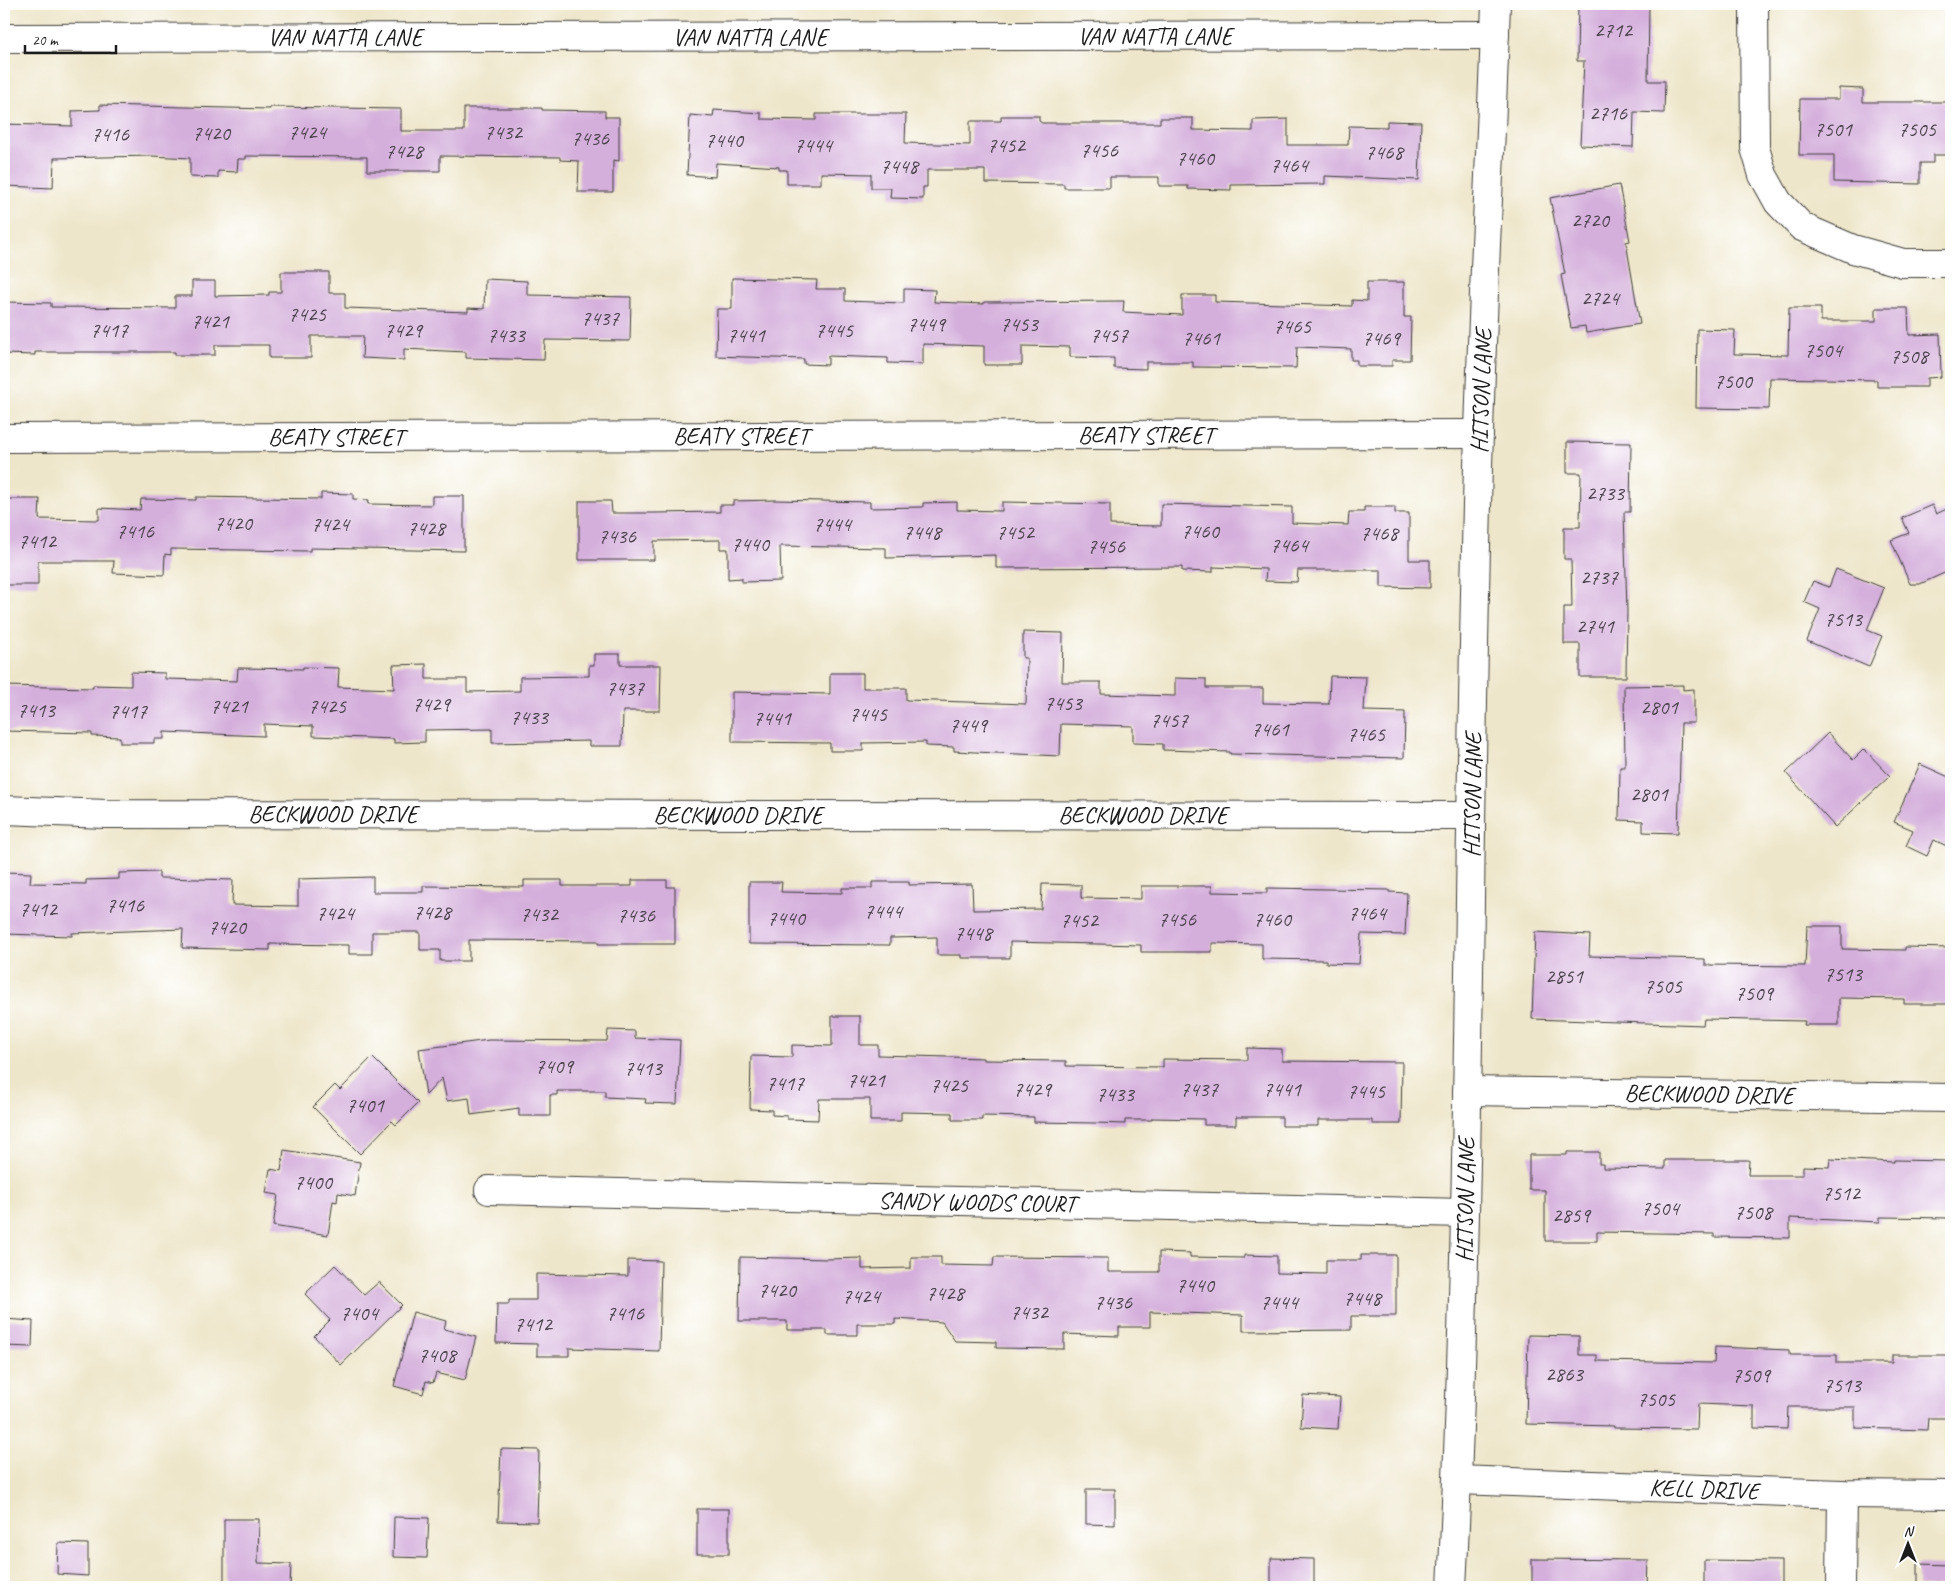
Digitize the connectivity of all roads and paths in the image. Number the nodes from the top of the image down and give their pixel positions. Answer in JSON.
{"nodes":[{"id":1,"x":1496,"y":4,"type":"edge"},
{"id":2,"x":1754,"y":4,"type":"edge"},
{"id":3,"x":1495,"y":35,"type":"junction"},
{"id":4,"x":4,"y":38,"type":"edge"},
{"id":5,"x":1951,"y":262,"type":"edge"},
{"id":6,"x":1479,"y":434,"type":"junction"},
{"id":7,"x":4,"y":438,"type":"edge"},
{"id":8,"x":4,"y":810,"type":"edge"},
{"id":9,"x":1471,"y":816,"type":"junction"},
{"id":10,"x":1467,"y":1090,"type":"junction"},
{"id":11,"x":1951,"y":1098,"type":"edge"},
{"id":12,"x":489,"y":1190,"type":"dead end"},
{"id":13,"x":1465,"y":1213,"type":"junction"},
{"id":14,"x":1458,"y":1480,"type":"junction"},
{"id":15,"x":1842,"y":1494,"type":"junction"},
{"id":16,"x":1951,"y":1495,"type":"edge"},
{"id":17,"x":1452,"y":1587,"type":"edge"},
{"id":18,"x":1841,"y":1587,"type":"edge"}],
"edges":[{"from":1,"to":3,"type":"street","name":"HITSON LANE"},
{"from":2,"to":5,"type":"street"},
{"from":3,"to":4,"type":"street","name":"VAN NATTA LANE"},
{"from":3,"to":6,"type":"street","name":"HITSON LANE"},
{"from":6,"to":7,"type":"street","name":"BEATY STREET"},
{"from":6,"to":9,"type":"street","name":"HITSON LANE"},
{"from":8,"to":9,"type":"street","name":"BECKWOOD DRIVE"},
{"from":9,"to":10,"type":"street","name":"HITSON LANE"},
{"from":10,"to":11,"type":"street","name":"BECKWOOD DRIVE"},
{"from":10,"to":13,"type":"street","name":"HITSON LANE"},
{"from":12,"to":13,"type":"street","name":"SANDY WOODS COURT"},
{"from":13,"to":14,"type":"street","name":"HITSON LANE"},
{"from":14,"to":15,"type":"street","name":"KELL DRIVE"},
{"from":14,"to":17,"type":"street","name":"HITSON LANE"},
{"from":15,"to":16,"type":"street","name":"KELL DRIVE"},
{"from":15,"to":18,"type":"street"}]}
